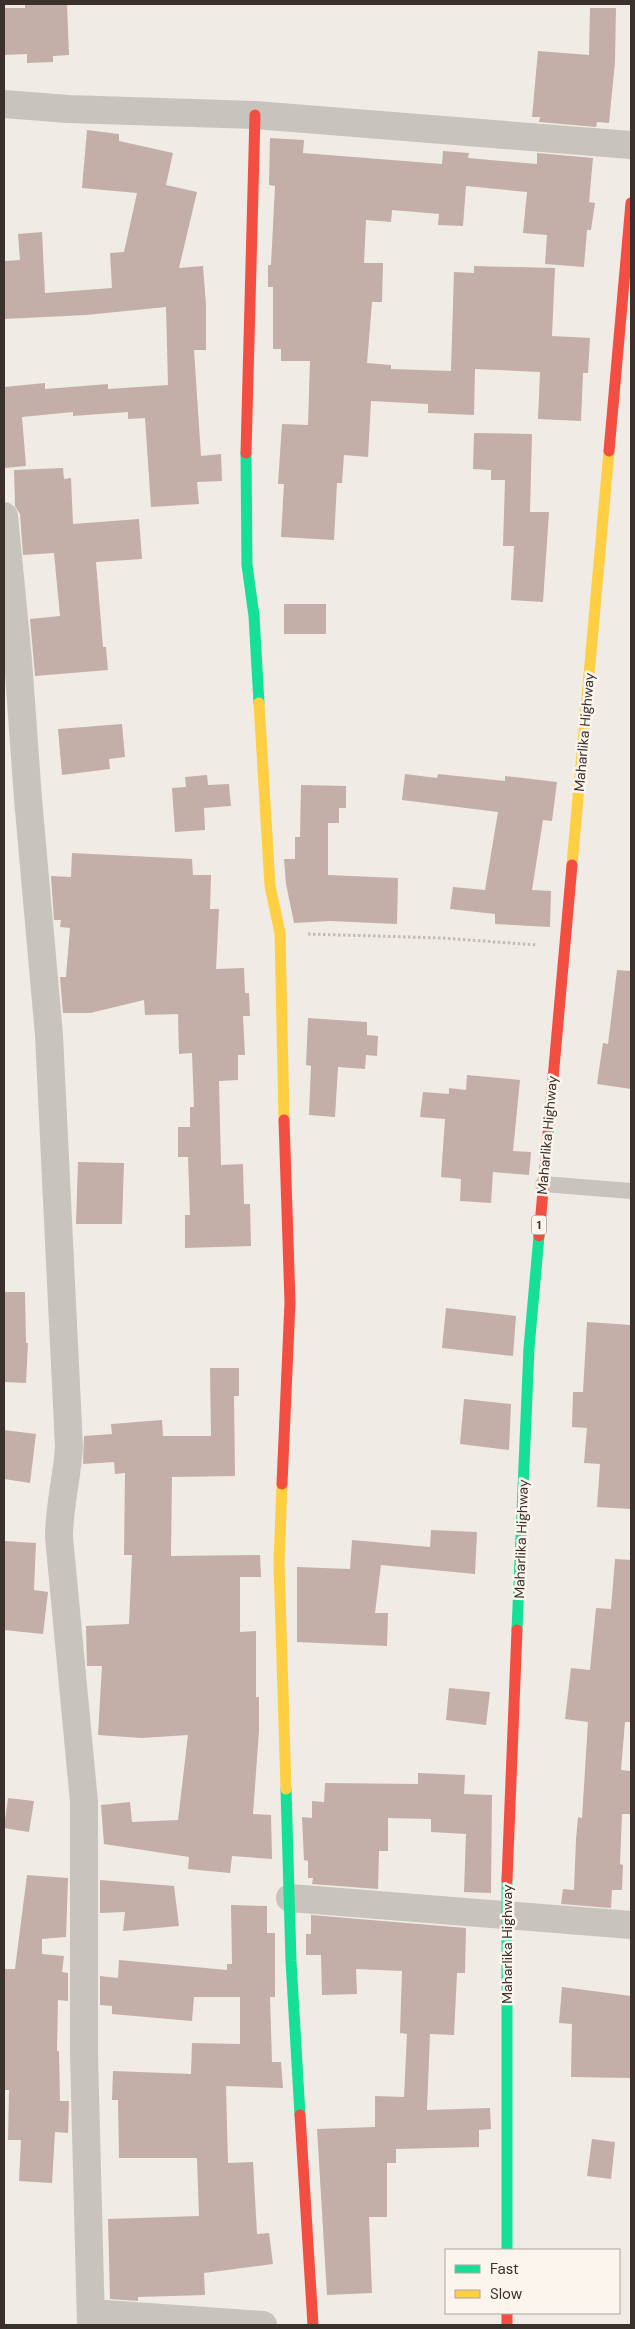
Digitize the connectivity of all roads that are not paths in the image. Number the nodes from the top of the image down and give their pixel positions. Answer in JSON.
{"nodes":[{"id":1,"x":4,"y":104,"type":"edge"},
{"id":2,"x":255,"y":115,"type":"junction"},
{"id":3,"x":631,"y":145,"type":"edge"},
{"id":4,"x":631,"y":203,"type":"edge"},
{"id":5,"x":4,"y":516,"type":"edge"},
{"id":6,"x":543,"y":1184,"type":"junction"},
{"id":7,"x":631,"y":1191,"type":"edge"},
{"id":8,"x":290,"y":1898,"type":"junction"},
{"id":9,"x":508,"y":1916,"type":"junction"},
{"id":10,"x":631,"y":1925,"type":"edge"},
{"id":11,"x":507,"y":2249,"type":"edge"},
{"id":12,"x":91,"y":2319,"type":"edge"},
{"id":13,"x":263,"y":2325,"type":"edge"},
{"id":14,"x":313,"y":2325,"type":"edge"}],
"edges":[{"from":1,"to":2,"type":"street"},
{"from":2,"to":3,"type":"street"},
{"from":2,"to":8,"type":"main road"},
{"from":4,"to":6,"type":"main road","name":"Maharlika Highway","number":"1"},
{"from":5,"to":12,"type":"street"},
{"from":6,"to":7,"type":"lane"},
{"from":6,"to":9,"type":"main road","name":"Maharlika Highway","number":"1"},
{"from":8,"to":9,"type":"street"},
{"from":8,"to":14,"type":"main road"},
{"from":9,"to":10,"type":"street"},
{"from":9,"to":11,"type":"main road","name":"Maharlika Highway","number":"1"},
{"from":12,"to":13,"type":"street"}]}
